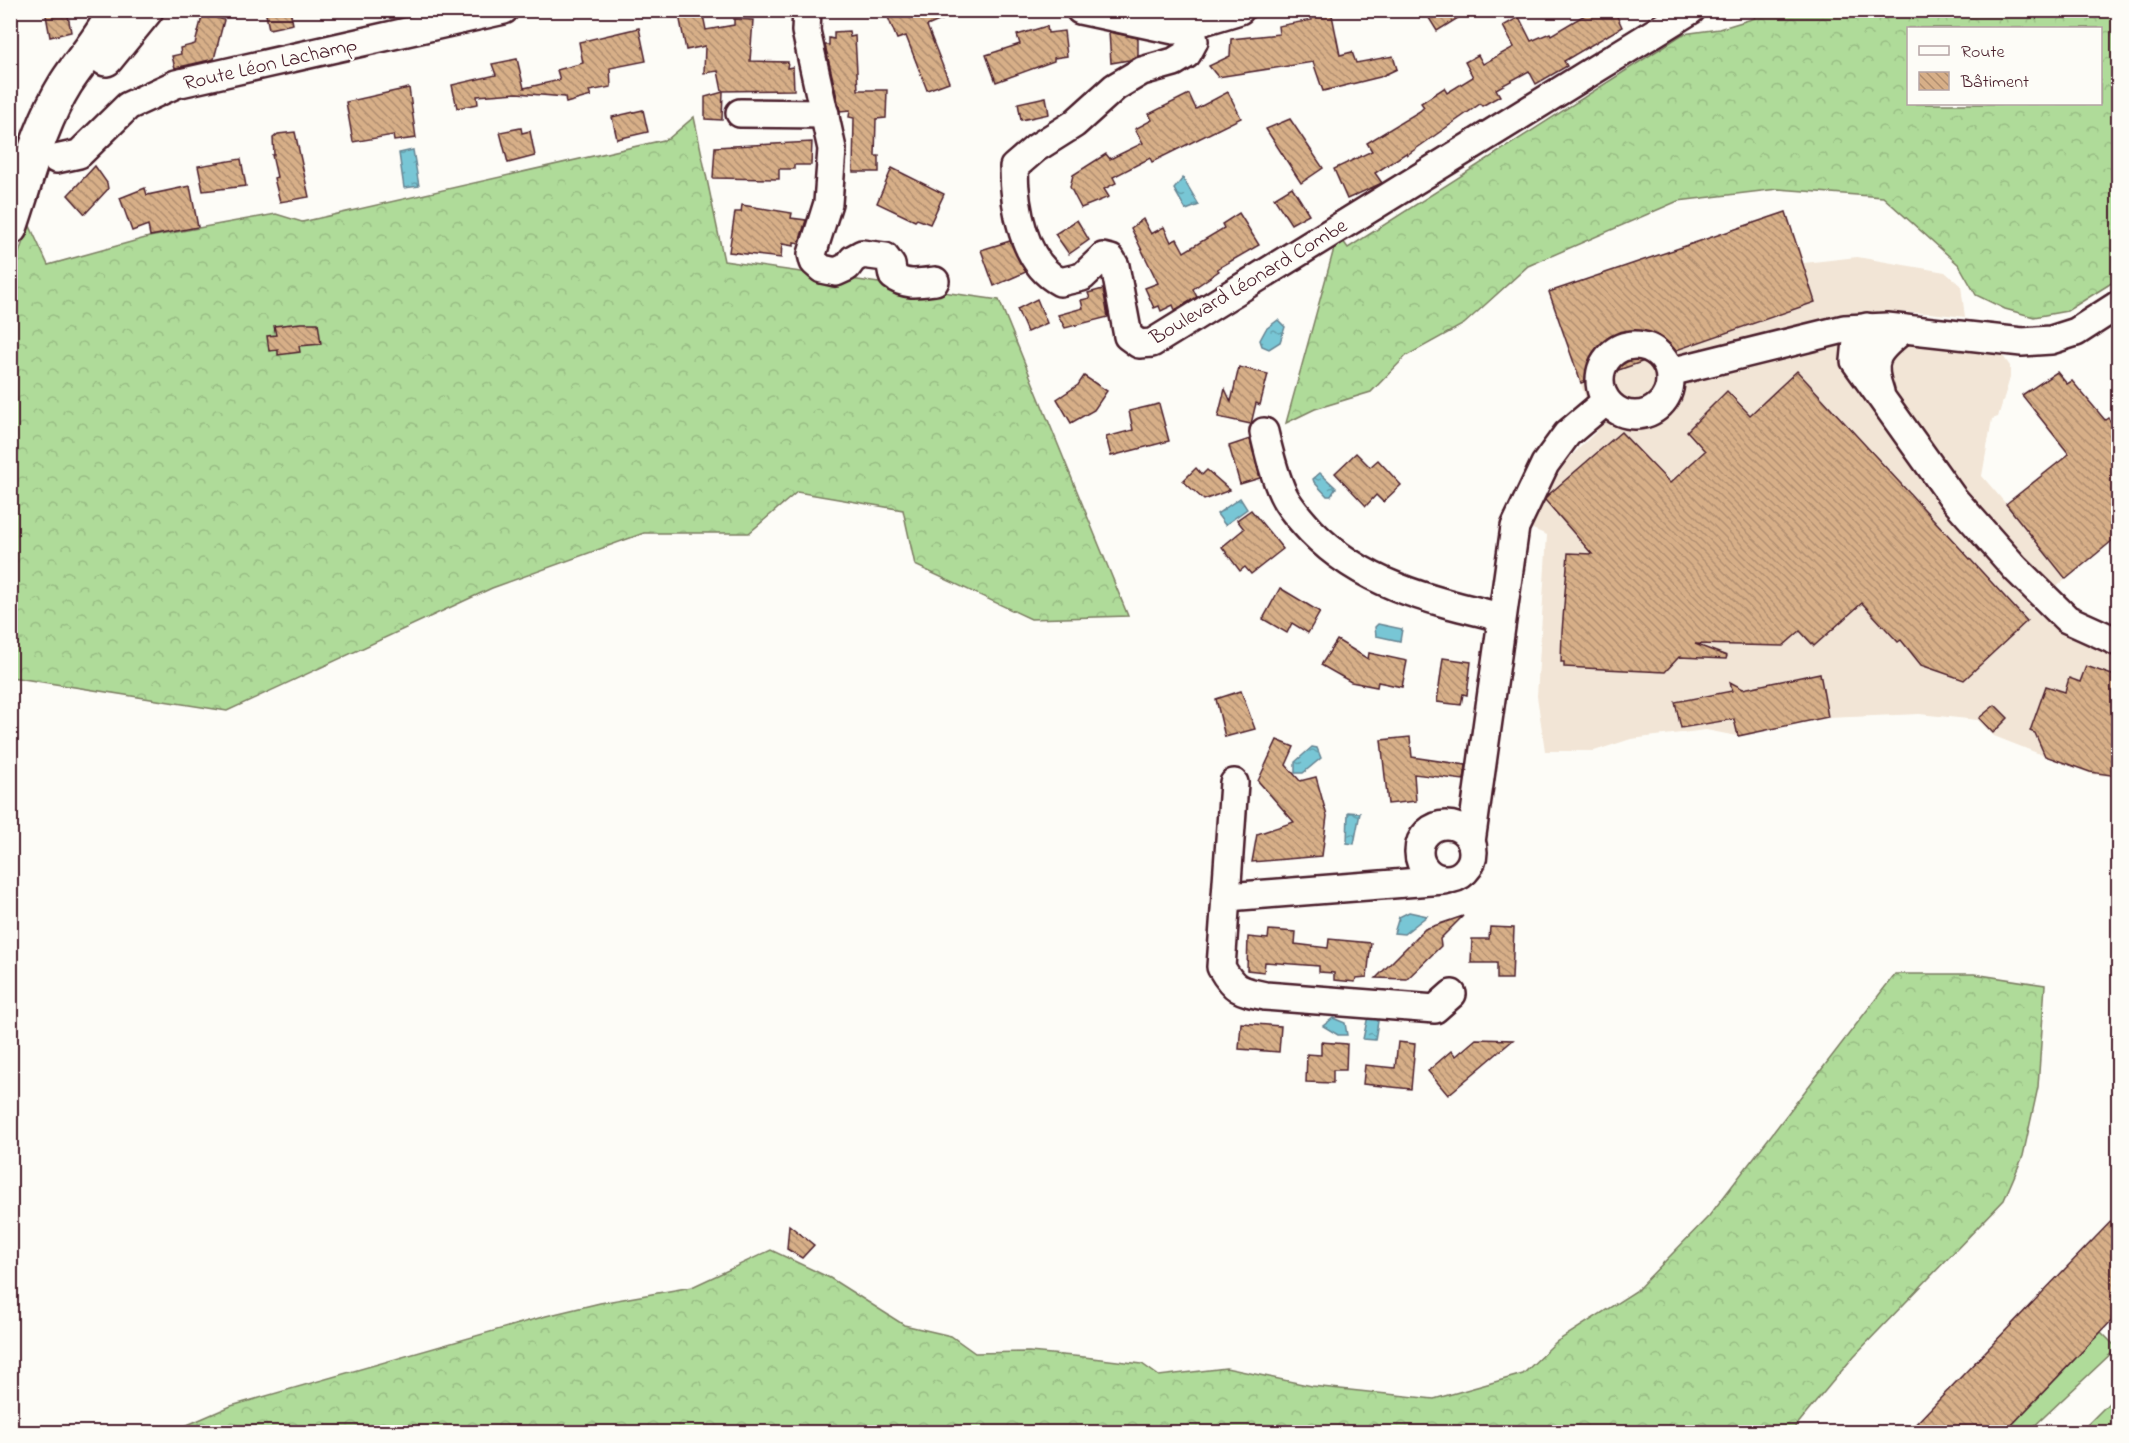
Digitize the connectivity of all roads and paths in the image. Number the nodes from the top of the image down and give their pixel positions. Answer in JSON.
{"nodes":[{"id":1,"x":115,"y":10,"type":"edge"},
{"id":2,"x":146,"y":10,"type":"edge"},
{"id":3,"x":504,"y":10,"type":"edge"},
{"id":4,"x":807,"y":10,"type":"edge"},
{"id":5,"x":1080,"y":10,"type":"edge"},
{"id":6,"x":1240,"y":10,"type":"edge"},
{"id":7,"x":1691,"y":10,"type":"edge"},
{"id":8,"x":1191,"y":27,"type":"junction"},
{"id":9,"x":740,"y":113,"type":"dead end"},
{"id":10,"x":825,"y":114,"type":"junction"},
{"id":11,"x":46,"y":157,"type":"junction"},
{"id":12,"x":10,"y":228,"type":"edge"},
{"id":13,"x":935,"y":281,"type":"dead end"},
{"id":14,"x":2118,"y":305,"type":"edge"},
{"id":15,"x":1867,"y":327,"type":"junction"},
{"id":16,"x":1904,"y":329,"type":"junction"},
{"id":17,"x":1764,"y":349,"type":"junction"},
{"id":18,"x":1670,"y":372,"type":"junction"},
{"id":19,"x":1864,"y":375,"type":"junction"},
{"id":20,"x":1882,"y":398,"type":"junction"},
{"id":21,"x":1606,"y":401,"type":"junction"},
{"id":22,"x":1264,"y":432,"type":"dead end"},
{"id":23,"x":1501,"y":617,"type":"junction"},
{"id":24,"x":2118,"y":642,"type":"edge"},
{"id":25,"x":1234,"y":783,"type":"dead end"},
{"id":26,"x":1471,"y":842,"type":"junction"},
{"id":27,"x":1444,"y":880,"type":"junction"},
{"id":28,"x":1227,"y":897,"type":"junction"},
{"id":29,"x":1452,"y":994,"type":"dead end"}],
"edges":[{"from":1,"to":11,"type":"main road"},
{"from":2,"to":11,"type":"main road"},
{"from":3,"to":11,"type":"street","name":"Route Léon Lachamp"},
{"from":4,"to":10,"type":"street"},
{"from":5,"to":8,"type":"street"},
{"from":6,"to":8,"type":"street"},
{"from":7,"to":8,"type":"street","name":"Boulevard Léonard Combe"},
{"from":9,"to":10,"type":"street"},
{"from":10,"to":13,"type":"street"},
{"from":11,"to":12,"type":"main road"},
{"from":14,"to":16,"type":"street"},
{"from":15,"to":16,"type":"street"},
{"from":15,"to":17,"type":"street"},
{"from":15,"to":19,"type":"street"},
{"from":16,"to":20,"type":"street"},
{"from":17,"to":18,"type":"street"},
{"from":17,"to":19,"type":"street"},
{"from":18,"to":21,"type":"street"},
{"from":18,"to":21,"type":"street"},
{"from":19,"to":20,"type":"street"},
{"from":20,"to":24,"type":"street"},
{"from":21,"to":23,"type":"street"},
{"from":22,"to":23,"type":"street"},
{"from":23,"to":26,"type":"street"},
{"from":25,"to":28,"type":"street"},
{"from":26,"to":27,"type":"street"},
{"from":26,"to":27,"type":"street"},
{"from":27,"to":28,"type":"street"},
{"from":28,"to":29,"type":"street"}]}
